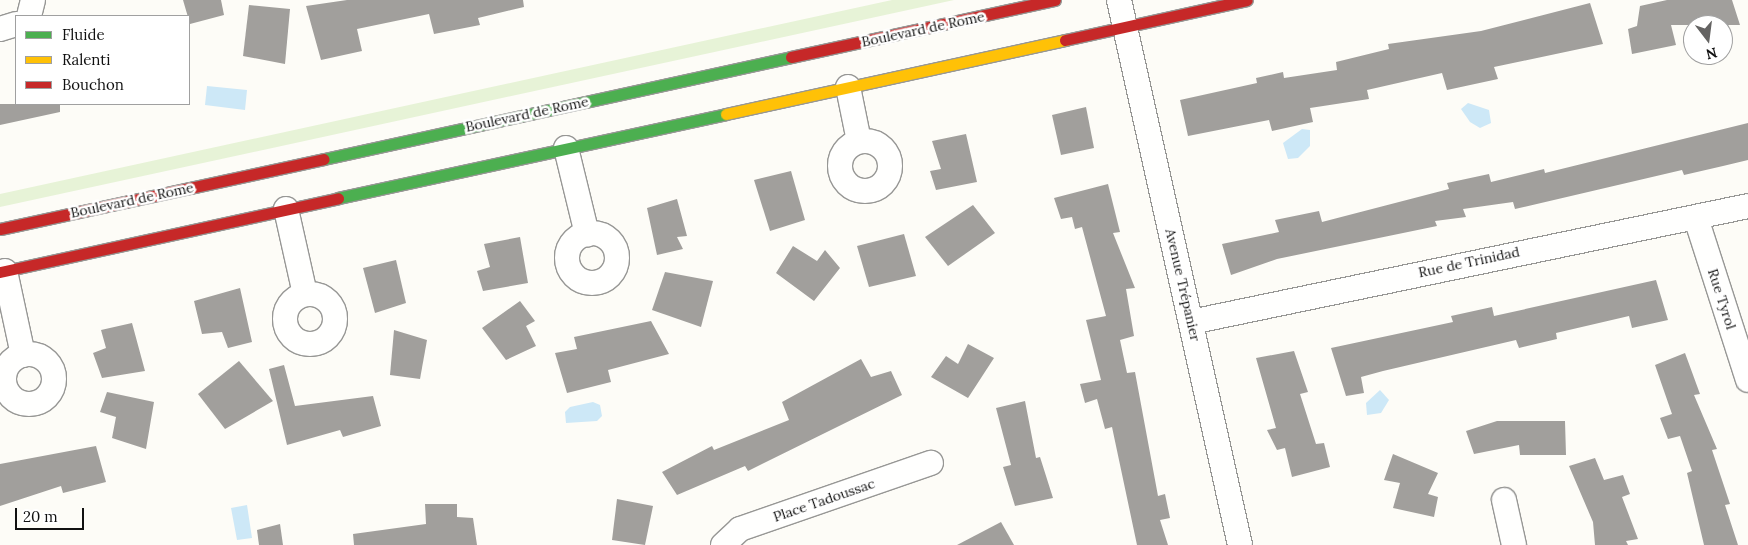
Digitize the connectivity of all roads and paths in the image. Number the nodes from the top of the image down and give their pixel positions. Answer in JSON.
{"nodes":[{"id":1,"x":33,"y":0,"type":"edge"},
{"id":2,"x":1055,"y":0,"type":"edge"},
{"id":3,"x":1119,"y":0,"type":"edge"},
{"id":4,"x":1246,"y":0,"type":"edge"},
{"id":5,"x":29,"y":15,"type":"edge"},
{"id":6,"x":15,"y":24,"type":"edge"},
{"id":7,"x":1124,"y":26,"type":"junction"},
{"id":8,"x":0,"y":29,"type":"edge"},
{"id":9,"x":848,"y":87,"type":"junction"},
{"id":10,"x":859,"y":141,"type":"dead end"},
{"id":11,"x":566,"y":148,"type":"junction"},
{"id":12,"x":1748,"y":206,"type":"edge"},
{"id":13,"x":286,"y":209,"type":"junction"},
{"id":14,"x":1696,"y":218,"type":"junction"},
{"id":15,"x":0,"y":229,"type":"edge"},
{"id":16,"x":587,"y":234,"type":"dead end"},
{"id":17,"x":2,"y":271,"type":"edge"},
{"id":18,"x":305,"y":294,"type":"dead end"},
{"id":19,"x":1191,"y":322,"type":"junction"},
{"id":20,"x":23,"y":355,"type":"dead end"},
{"id":21,"x":1748,"y":380,"type":"edge"},
{"id":22,"x":931,"y":463,"type":"dead end"},
{"id":23,"x":1504,"y":500,"type":"dead end"},
{"id":24,"x":723,"y":545,"type":"edge"},
{"id":25,"x":1240,"y":545,"type":"edge"},
{"id":26,"x":1514,"y":545,"type":"edge"}],
"edges":[{"from":1,"to":5,"type":"street"},
{"from":2,"to":15,"type":"main road","name":"Boulevard de Rome"},
{"from":3,"to":7,"type":"street","name":"Avenue Trépanier"},
{"from":4,"to":7,"type":"main road"},
{"from":6,"to":8,"type":"street"},
{"from":7,"to":9,"type":"main road"},
{"from":7,"to":19,"type":"street","name":"Avenue Trépanier"},
{"from":9,"to":10,"type":"street"},
{"from":9,"to":11,"type":"main road"},
{"from":11,"to":13,"type":"main road"},
{"from":11,"to":16,"type":"street"},
{"from":12,"to":14,"type":"street","name":"Rue de Trinidad"},
{"from":13,"to":17,"type":"main road"},
{"from":13,"to":18,"type":"street"},
{"from":14,"to":19,"type":"street","name":"Rue de Trinidad"},
{"from":14,"to":21,"type":"street","name":"Rue Tyrol"},
{"from":17,"to":20,"type":"street"},
{"from":19,"to":25,"type":"street","name":"Avenue Trépanier"},
{"from":22,"to":24,"type":"street","name":"Place Tadoussac"},
{"from":23,"to":26,"type":"street"}]}
